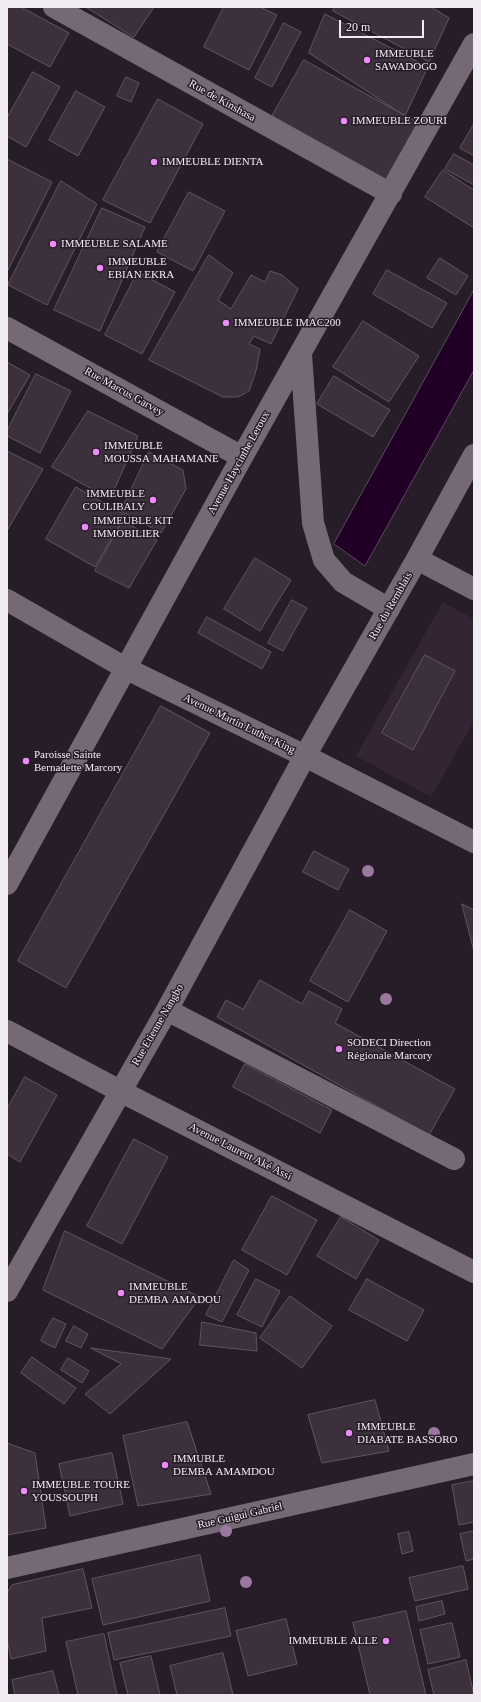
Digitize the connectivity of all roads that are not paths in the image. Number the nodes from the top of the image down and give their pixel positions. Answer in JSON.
{"nodes":[{"id":1,"x":54,"y":7,"type":"edge"},
{"id":2,"x":474,"y":44,"type":"edge"},
{"id":3,"x":391,"y":194,"type":"junction"},
{"id":4,"x":7,"y":328,"type":"edge"},
{"id":5,"x":301,"y":354,"type":"junction"},
{"id":6,"x":474,"y":455,"type":"edge"},
{"id":7,"x":242,"y":457,"type":"junction"},
{"id":8,"x":418,"y":559,"type":"junction"},
{"id":9,"x":474,"y":589,"type":"edge"},
{"id":10,"x":7,"y":600,"type":"edge"},
{"id":11,"x":389,"y":609,"type":"junction"},
{"id":12,"x":127,"y":669,"type":"junction"},
{"id":13,"x":305,"y":756,"type":"junction"},
{"id":14,"x":474,"y":842,"type":"edge"},
{"id":15,"x":7,"y":884,"type":"edge"},
{"id":16,"x":167,"y":1010,"type":"junction"},
{"id":17,"x":7,"y":1031,"type":"edge"},
{"id":18,"x":120,"y":1091,"type":"junction"},
{"id":19,"x":454,"y":1159,"type":"dead end"},
{"id":20,"x":474,"y":1272,"type":"edge"},
{"id":21,"x":7,"y":1291,"type":"edge"},
{"id":22,"x":474,"y":1464,"type":"edge"},
{"id":23,"x":7,"y":1568,"type":"edge"}],
"edges":[{"from":1,"to":3,"type":"street","name":"Rue de Kinshasa"},
{"from":2,"to":3,"type":"street","name":"Avenue Haycinthe Leroux"},
{"from":3,"to":5,"type":"street","name":"Avenue Haycinthe Leroux"},
{"from":4,"to":7,"type":"street","name":"Rue Marcus Garvey"},
{"from":5,"to":7,"type":"street","name":"Avenue Haycinthe Leroux"},
{"from":5,"to":11,"type":"street"},
{"from":6,"to":8,"type":"street","name":"Rue du Remblais"},
{"from":7,"to":12,"type":"street","name":"Avenue Haycinthe Leroux"},
{"from":8,"to":9,"type":"street"},
{"from":8,"to":11,"type":"street","name":"Rue du Remblais"},
{"from":10,"to":12,"type":"street","name":"Avenue Martin Luther King"},
{"from":11,"to":13,"type":"street","name":"Rue du Remblais"},
{"from":12,"to":13,"type":"street","name":"Avenue Martin Luther King"},
{"from":12,"to":15,"type":"street","name":"Avenue Haycinthe Leroux"},
{"from":13,"to":14,"type":"street","name":"Avenue Martin Luther King"},
{"from":13,"to":16,"type":"street","name":"Rue Etienne Nangbo"},
{"from":16,"to":18,"type":"street","name":"Rue Etienne Nangbo"},
{"from":16,"to":19,"type":"street"},
{"from":17,"to":18,"type":"street","name":"Avenue Laurent Aké Assi"},
{"from":18,"to":20,"type":"street","name":"Avenue Laurent Aké Assi"},
{"from":18,"to":21,"type":"street","name":"Rue Etienne Nangbo"},
{"from":22,"to":23,"type":"street","name":"Rue Guigui Gabriel"}]}
